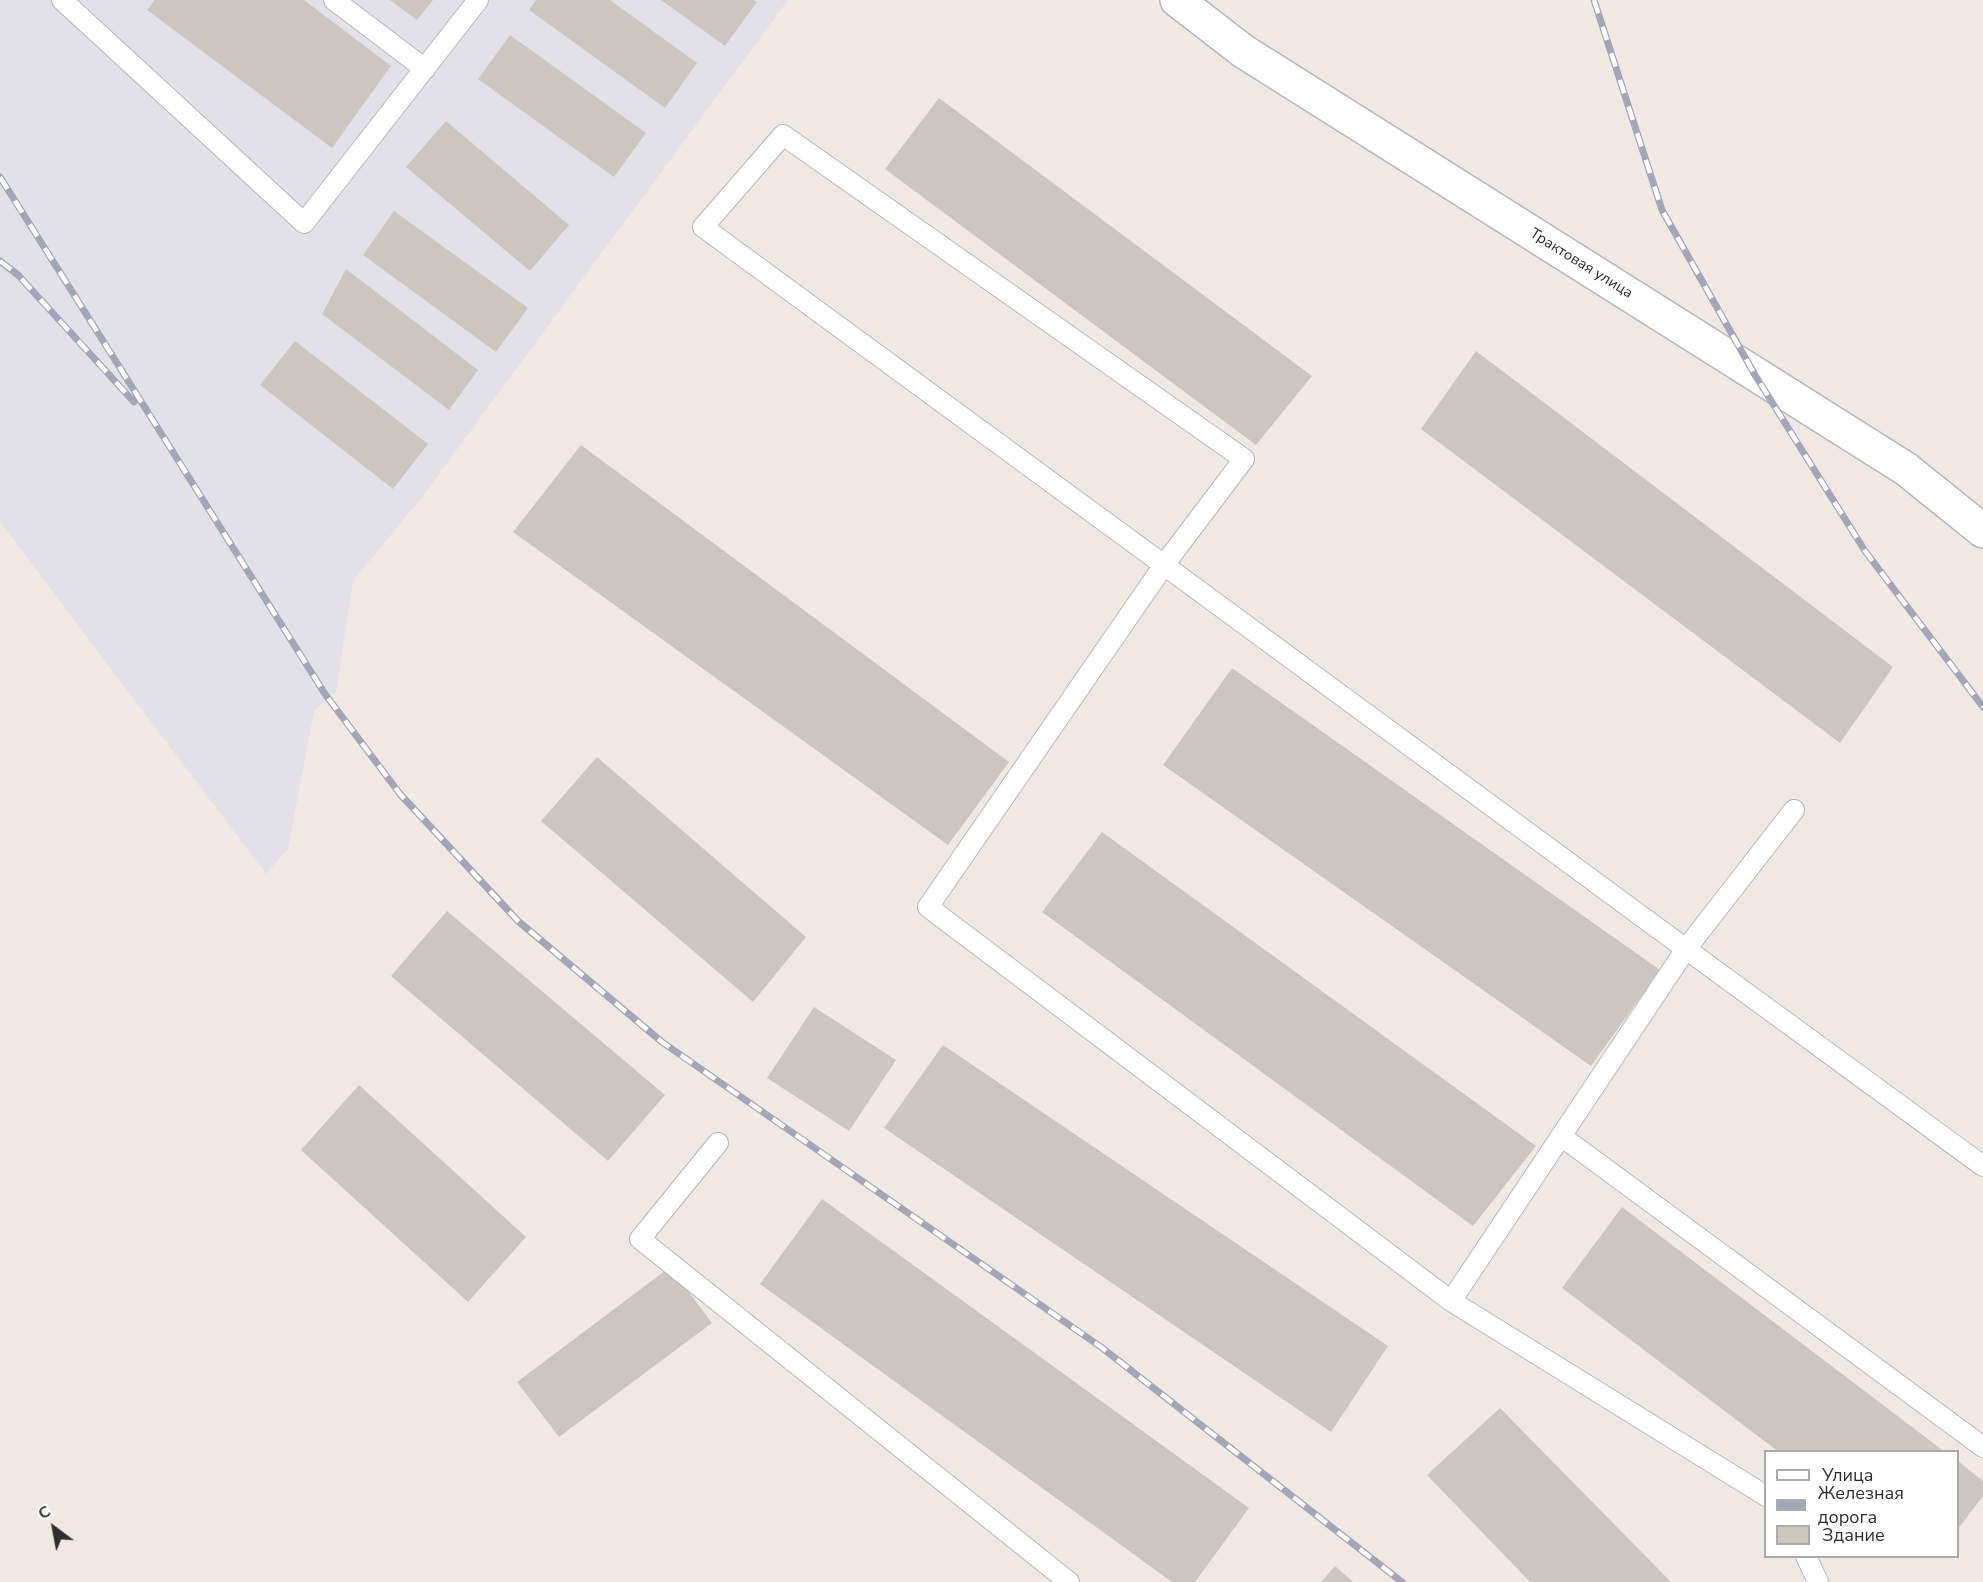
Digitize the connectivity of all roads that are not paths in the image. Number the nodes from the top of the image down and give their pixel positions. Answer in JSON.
{"nodes":[{"id":1,"x":334,"y":0,"type":"edge"},
{"id":2,"x":478,"y":0,"type":"edge"},
{"id":3,"x":1177,"y":0,"type":"edge"},
{"id":4,"x":72,"y":3,"type":"edge"},
{"id":5,"x":424,"y":69,"type":"junction"},
{"id":6,"x":1983,"y":531,"type":"edge"},
{"id":7,"x":1164,"y":565,"type":"junction"},
{"id":8,"x":1794,"y":810,"type":"dead end"},
{"id":9,"x":1686,"y":949,"type":"junction"},
{"id":10,"x":1561,"y":1136,"type":"junction"},
{"id":11,"x":718,"y":1143,"type":"dead end"},
{"id":12,"x":1983,"y":1166,"type":"edge"},
{"id":13,"x":1451,"y":1301,"type":"junction"},
{"id":14,"x":1983,"y":1447,"type":"edge"},
{"id":15,"x":1764,"y":1495,"type":"edge"},
{"id":16,"x":1806,"y":1558,"type":"edge"},
{"id":17,"x":1069,"y":1582,"type":"edge"},
{"id":18,"x":1818,"y":1582,"type":"edge"}],
"edges":[{"from":1,"to":5,"type":"lane"},
{"from":2,"to":5,"type":"lane"},
{"from":3,"to":6,"type":"main road","name":"Трактовая улица"},
{"from":4,"to":5,"type":"lane"},
{"from":7,"to":7,"type":"lane"},
{"from":7,"to":9,"type":"lane"},
{"from":7,"to":13,"type":"lane"},
{"from":8,"to":9,"type":"lane"},
{"from":9,"to":10,"type":"lane"},
{"from":9,"to":12,"type":"lane"},
{"from":10,"to":13,"type":"lane"},
{"from":10,"to":14,"type":"lane"},
{"from":11,"to":17,"type":"lane"},
{"from":13,"to":15,"type":"lane"},
{"from":16,"to":18,"type":"lane"}]}
